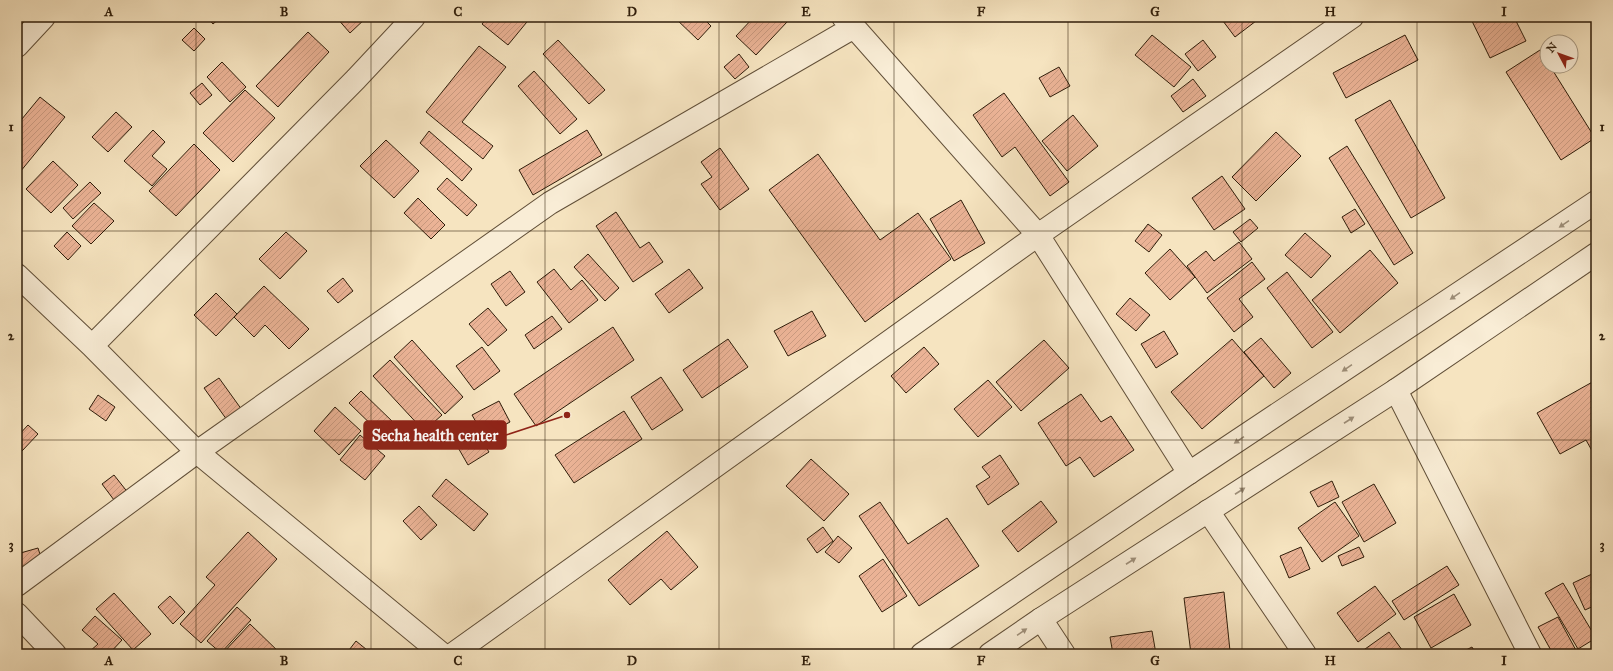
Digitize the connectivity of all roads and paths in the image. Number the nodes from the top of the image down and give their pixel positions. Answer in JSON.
{"nodes":[{"id":1,"x":44,"y":17,"type":"edge"},
{"id":2,"x":414,"y":17,"type":"edge"},
{"id":3,"x":1352,"y":17,"type":"edge"},
{"id":4,"x":849,"y":22,"type":"edge"},
{"id":5,"x":17,"y":46,"type":"edge"},
{"id":6,"x":1596,"y":202,"type":"edge"},
{"id":7,"x":1038,"y":235,"type":"junction"},
{"id":8,"x":1596,"y":254,"type":"edge"},
{"id":9,"x":17,"y":275,"type":"edge"},
{"id":10,"x":92,"y":346,"type":"junction"},
{"id":11,"x":1396,"y":390,"type":"junction"},
{"id":12,"x":197,"y":452,"type":"junction"},
{"id":13,"x":1189,"y":473,"type":"junction"},
{"id":14,"x":1208,"y":511,"type":"junction"},
{"id":15,"x":17,"y":585,"type":"edge"},
{"id":16,"x":17,"y":614,"type":"edge"},
{"id":17,"x":1041,"y":619,"type":"junction"},
{"id":18,"x":55,"y":654,"type":"edge"},
{"id":19,"x":442,"y":654,"type":"edge"},
{"id":20,"x":453,"y":654,"type":"edge"},
{"id":21,"x":922,"y":654,"type":"edge"},
{"id":22,"x":990,"y":654,"type":"edge"},
{"id":23,"x":1064,"y":654,"type":"edge"},
{"id":24,"x":1304,"y":654,"type":"edge"},
{"id":25,"x":1530,"y":654,"type":"edge"}],
"edges":[{"from":1,"to":5,"type":"street"},
{"from":2,"to":10,"type":"street"},
{"from":3,"to":7,"type":"street"},
{"from":4,"to":7,"type":"street"},
{"from":4,"to":12,"type":"street"},
{"from":6,"to":13,"type":"street","one_way":true},
{"from":7,"to":13,"type":"street"},
{"from":7,"to":20,"type":"street"},
{"from":8,"to":11,"type":"street"},
{"from":9,"to":10,"type":"street"},
{"from":10,"to":12,"type":"street"},
{"from":14,"to":11,"type":"street","one_way":true},
{"from":11,"to":25,"type":"street"},
{"from":12,"to":15,"type":"street"},
{"from":12,"to":19,"type":"street"},
{"from":13,"to":21,"type":"street"},
{"from":17,"to":14,"type":"street","one_way":true},
{"from":14,"to":24,"type":"street"},
{"from":16,"to":18,"type":"street"},
{"from":22,"to":17,"type":"street","one_way":true},
{"from":17,"to":23,"type":"street"}]}
